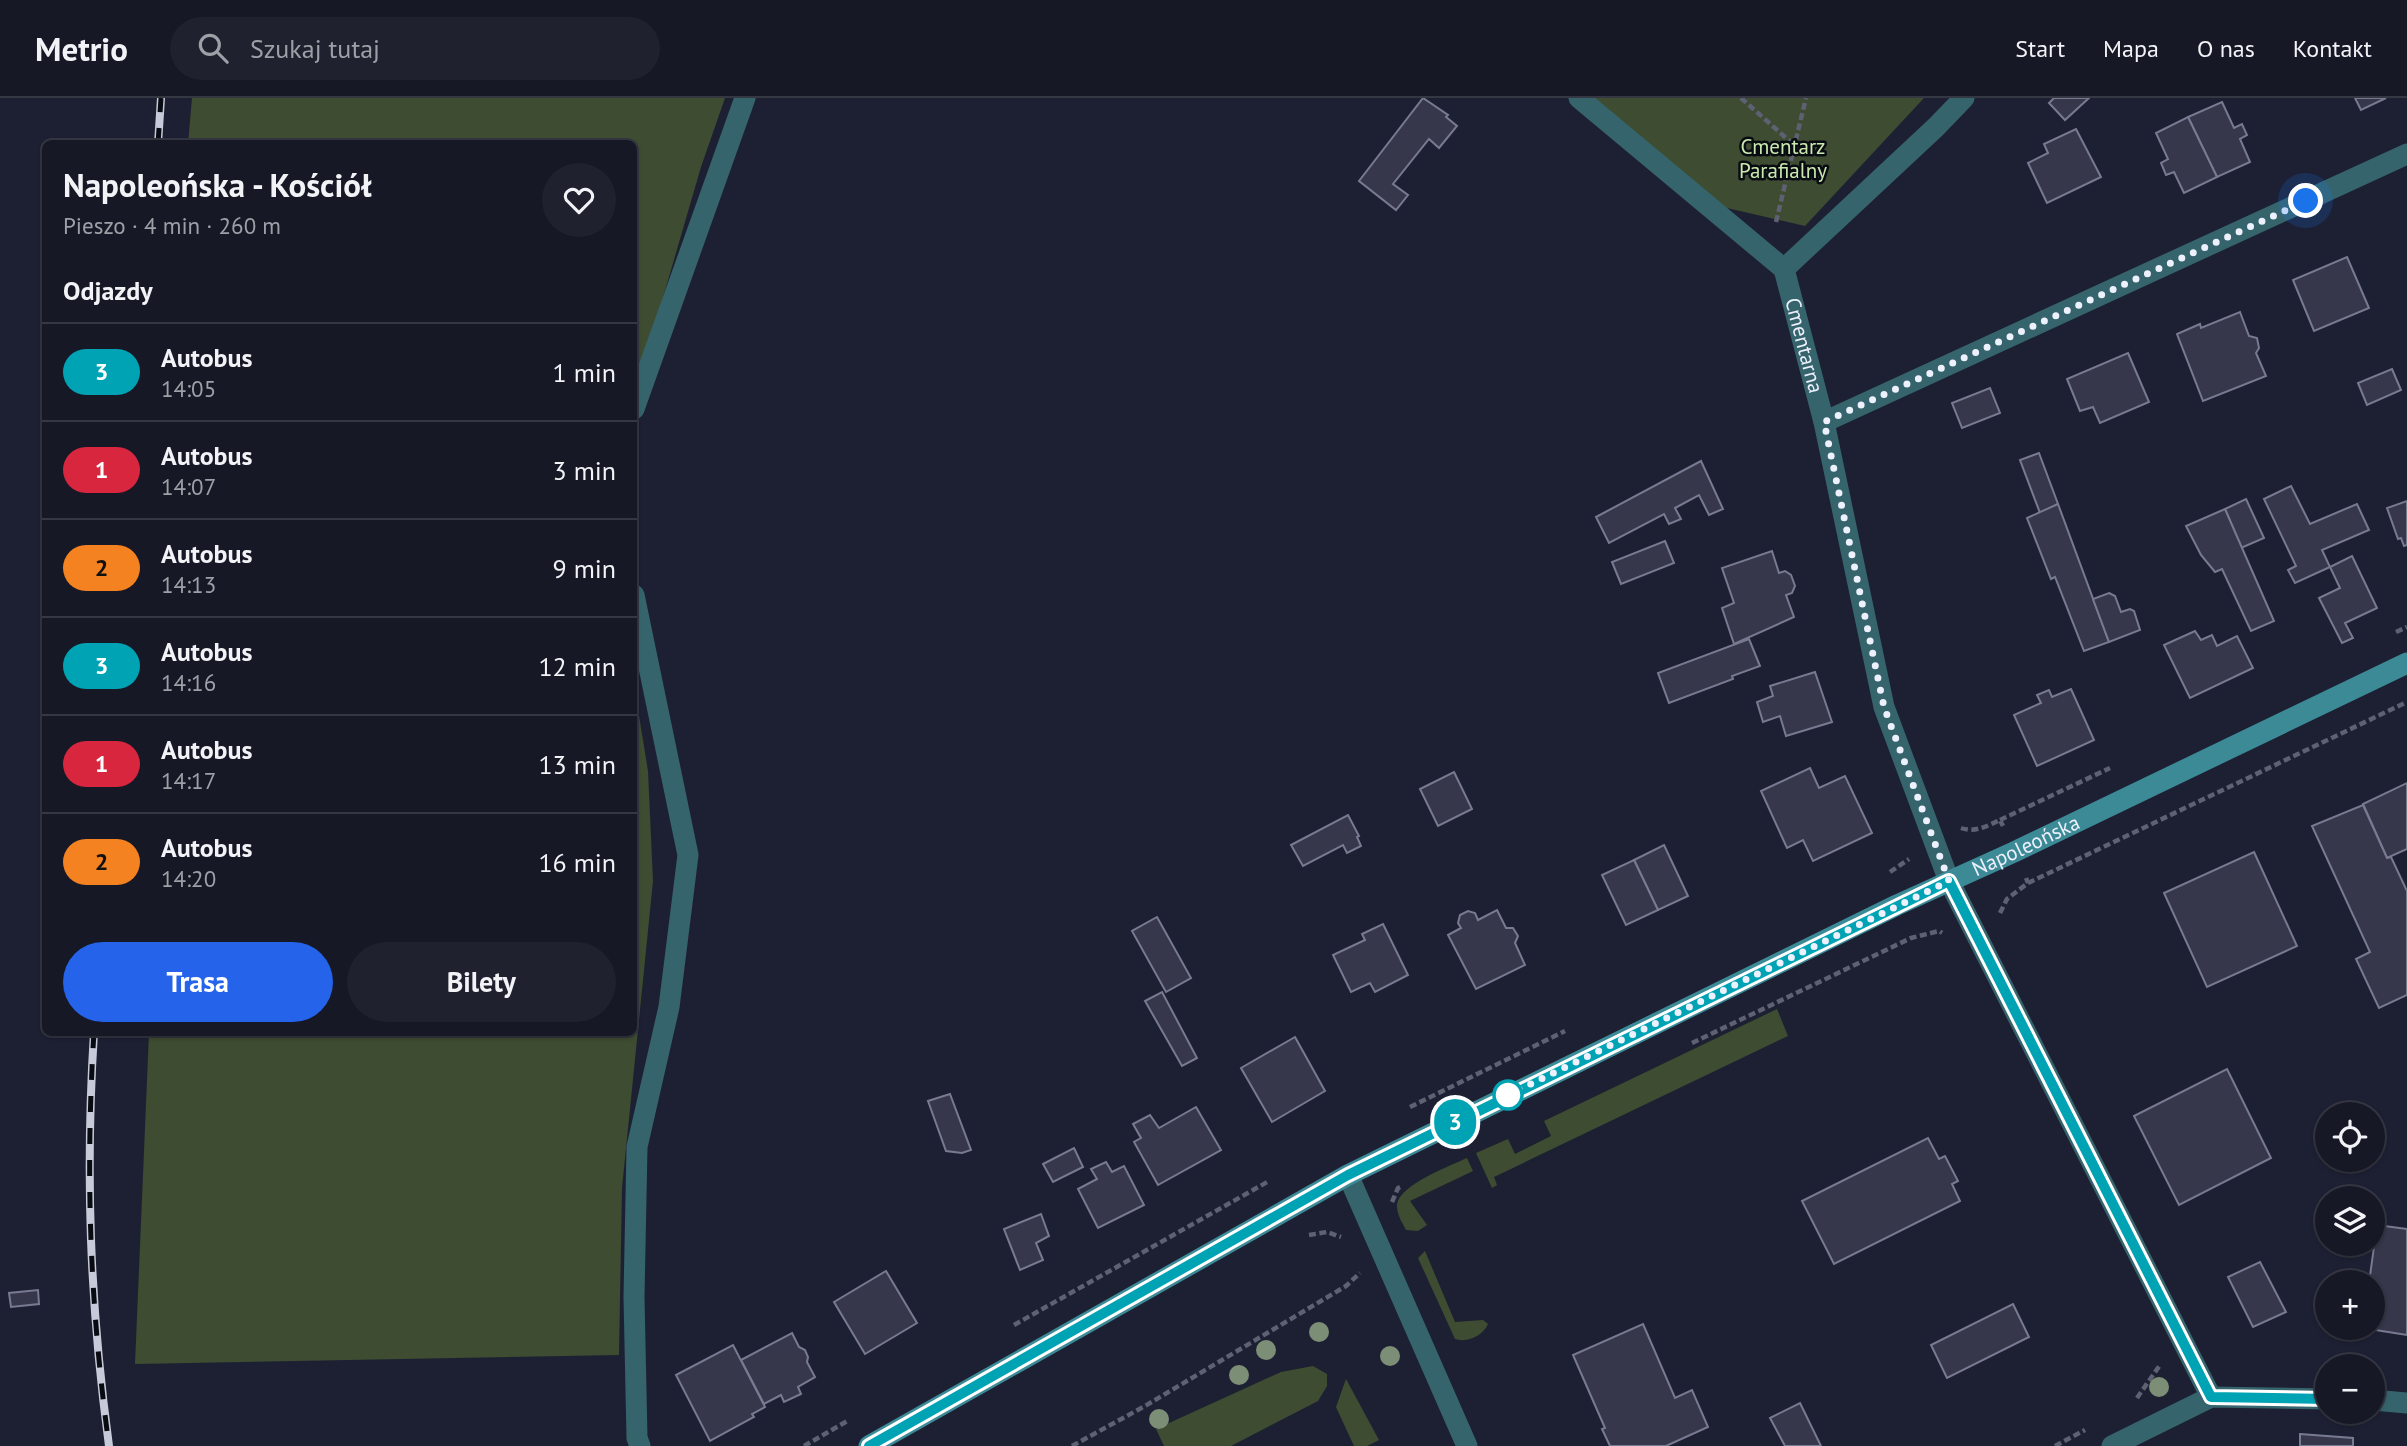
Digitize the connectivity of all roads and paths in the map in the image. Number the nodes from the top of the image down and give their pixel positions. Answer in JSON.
{"nodes":[{"id":1,"x":745,"y":98,"type":"edge"},
{"id":2,"x":1579,"y":98,"type":"edge"},
{"id":3,"x":1741,"y":98,"type":"edge"},
{"id":4,"x":1806,"y":98,"type":"edge"},
{"id":5,"x":1964,"y":98,"type":"edge"},
{"id":6,"x":1794,"y":145,"type":"junction"},
{"id":7,"x":2407,"y":154,"type":"edge"},
{"id":8,"x":1791,"y":263,"type":"junction"},
{"id":9,"x":637,"y":402,"type":"edge"},
{"id":10,"x":1824,"y":422,"type":"junction"},
{"id":11,"x":637,"y":609,"type":"edge"},
{"id":12,"x":2407,"y":663,"type":"edge"},
{"id":13,"x":2407,"y":702,"type":"edge"},
{"id":14,"x":1949,"y":881,"type":"junction"},
{"id":15,"x":2028,"y":883,"type":"dead end"},
{"id":16,"x":1945,"y":935,"type":"dead end"},
{"id":17,"x":1682,"y":1048,"type":"dead end"},
{"id":18,"x":1348,"y":1175,"type":"junction"},
{"id":19,"x":1407,"y":1183,"type":"dead end"},
{"id":20,"x":1394,"y":1210,"type":"dead end"},
{"id":21,"x":1302,"y":1238,"type":"dead end"},
{"id":22,"x":1346,"y":1242,"type":"dead end"},
{"id":23,"x":1360,"y":1272,"type":"dead end"},
{"id":24,"x":2166,"y":1356,"type":"dead end"},
{"id":25,"x":2211,"y":1397,"type":"junction"},
{"id":26,"x":2315,"y":1399,"type":"edge"},
{"id":27,"x":2385,"y":1401,"type":"edge"},
{"id":28,"x":2407,"y":1403,"type":"edge"},
{"id":29,"x":2132,"y":1405,"type":"dead end"},
{"id":30,"x":2088,"y":1428,"type":"dead end"},
{"id":31,"x":640,"y":1446,"type":"edge"},
{"id":32,"x":869,"y":1446,"type":"edge"},
{"id":33,"x":1072,"y":1446,"type":"edge"},
{"id":34,"x":1467,"y":1446,"type":"edge"},
{"id":35,"x":2055,"y":1446,"type":"edge"},
{"id":36,"x":2112,"y":1446,"type":"edge"}],
"edges":[{"from":1,"to":9,"type":"street"},
{"from":2,"to":8,"type":"street","name":"Cmentarna"},
{"from":3,"to":6,"type":"path"},
{"from":4,"to":6,"type":"path"},
{"from":5,"to":8,"type":"street"},
{"from":6,"to":8,"type":"path"},
{"from":7,"to":10,"type":"street"},
{"from":8,"to":10,"type":"street","name":"Cmentarna"},
{"from":10,"to":14,"type":"street","name":"Cmentarna"},
{"from":11,"to":31,"type":"street"},
{"from":12,"to":14,"type":"street","name":"Napoleońska"},
{"from":13,"to":15,"type":"path"},
{"from":14,"to":18,"type":"street","name":"Napoleońska"},
{"from":14,"to":25,"type":"street","name":"Cmentarna"},
{"from":16,"to":17,"type":"path"},
{"from":18,"to":32,"type":"street","name":"Napoleońska"},
{"from":18,"to":34,"type":"street"},
{"from":19,"to":20,"type":"path"},
{"from":21,"to":22,"type":"path"},
{"from":23,"to":33,"type":"path"},
{"from":24,"to":29,"type":"path"},
{"from":25,"to":26,"type":"street"},
{"from":25,"to":36,"type":"street"},
{"from":27,"to":28,"type":"street"},
{"from":30,"to":35,"type":"path"}]}
